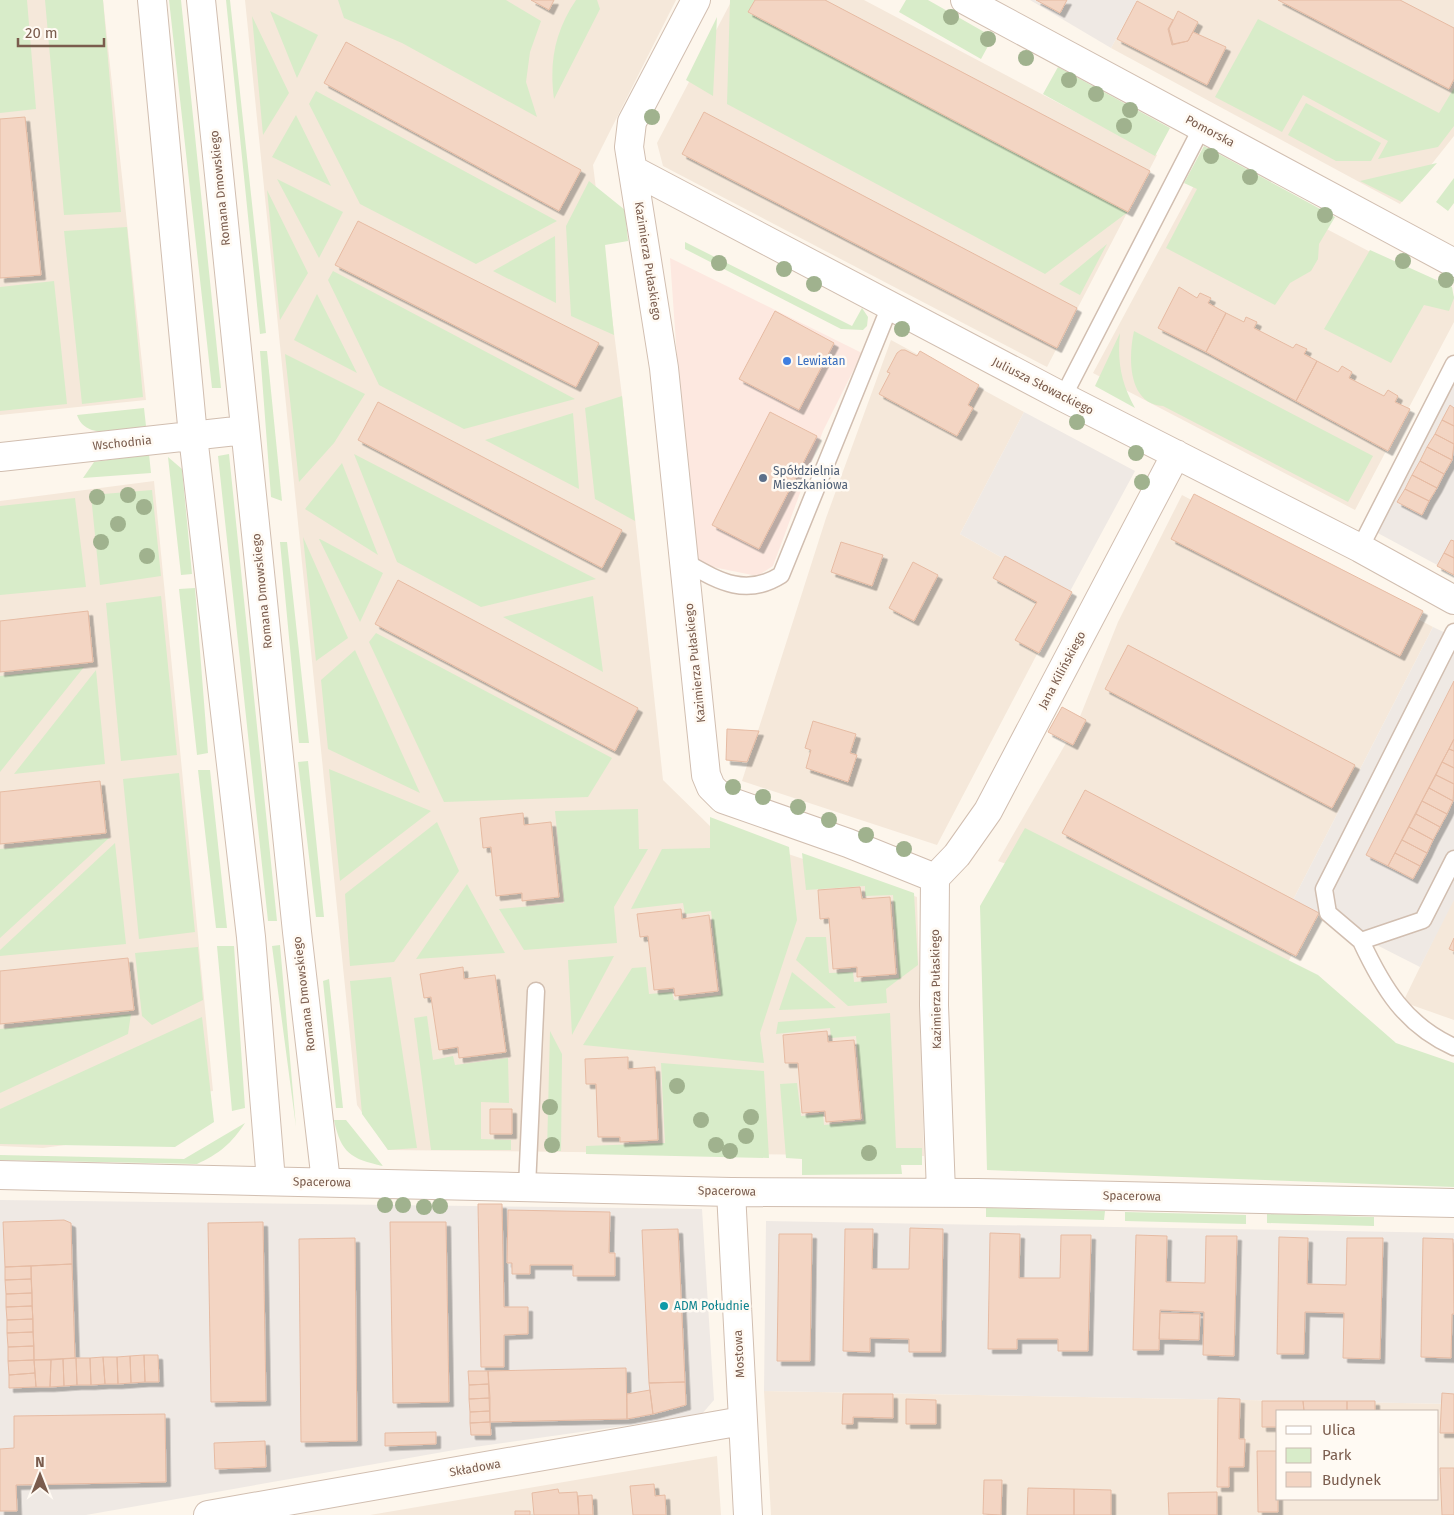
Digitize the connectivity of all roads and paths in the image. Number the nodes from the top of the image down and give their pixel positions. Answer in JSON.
{"nodes":[{"id":1,"x":152,"y":0,"type":"edge"},
{"id":2,"x":200,"y":0,"type":"edge"},
{"id":3,"x":696,"y":0,"type":"edge"},
{"id":4,"x":977,"y":3,"type":"edge"},
{"id":5,"x":1202,"y":126,"type":"junction"},
{"id":6,"x":633,"y":170,"type":"junction"},
{"id":7,"x":1451,"y":256,"type":"edge"},
{"id":8,"x":890,"y":306,"type":"junction"},
{"id":9,"x":1454,"y":364,"type":"edge"},
{"id":10,"x":1063,"y":397,"type":"junction"},
{"id":11,"x":245,"y":430,"type":"junction"},
{"id":12,"x":193,"y":436,"type":"junction"},
{"id":13,"x":1176,"y":454,"type":"junction"},
{"id":14,"x":0,"y":457,"type":"edge"},
{"id":15,"x":1360,"y":548,"type":"junction"},
{"id":16,"x":684,"y":562,"type":"junction"},
{"id":17,"x":1454,"y":600,"type":"edge"},
{"id":18,"x":1454,"y":632,"type":"edge"},
{"id":19,"x":1454,"y":859,"type":"edge"},
{"id":20,"x":935,"y":878,"type":"junction"},
{"id":21,"x":1361,"y":941,"type":"junction"},
{"id":22,"x":536,"y":991,"type":"dead end"},
{"id":23,"x":1454,"y":1047,"type":"edge"},
{"id":24,"x":0,"y":1175,"type":"edge"},
{"id":25,"x":271,"y":1181,"type":"junction"},
{"id":26,"x":326,"y":1182,"type":"junction"},
{"id":27,"x":527,"y":1187,"type":"junction"},
{"id":28,"x":731,"y":1192,"type":"junction"},
{"id":29,"x":941,"y":1192,"type":"junction"},
{"id":30,"x":1454,"y":1202,"type":"edge"},
{"id":31,"x":742,"y":1421,"type":"junction"},
{"id":32,"x":208,"y":1515,"type":"edge"},
{"id":33,"x":748,"y":1515,"type":"edge"}],
"edges":[{"from":1,"to":12,"type":"street"},
{"from":2,"to":11,"type":"street","name":"Romana Dmowskiego"},
{"from":3,"to":6,"type":"street","name":"Kazimierza Pułaskiego"},
{"from":4,"to":5,"type":"street","name":"Pomorska"},
{"from":5,"to":7,"type":"street","name":"Pomorska"},
{"from":5,"to":10,"type":"lane"},
{"from":6,"to":8,"type":"street","name":"Juliusza Słowackiego"},
{"from":6,"to":16,"type":"street","name":"Kazimierza Pułaskiego"},
{"from":8,"to":10,"type":"street","name":"Juliusza Słowackiego"},
{"from":8,"to":16,"type":"lane"},
{"from":9,"to":15,"type":"lane"},
{"from":10,"to":13,"type":"street","name":"Juliusza Słowackiego"},
{"from":11,"to":12,"type":"street","name":"Wschodnia"},
{"from":11,"to":26,"type":"street","name":"Romana Dmowskiego"},
{"from":12,"to":14,"type":"street","name":"Wschodnia"},
{"from":12,"to":25,"type":"street"},
{"from":13,"to":15,"type":"street","name":"Juliusza Słowackiego"},
{"from":13,"to":20,"type":"street","name":"Jana Kilińskiego"},
{"from":15,"to":17,"type":"street","name":"Juliusza Słowackiego"},
{"from":16,"to":20,"type":"street","name":"Kazimierza Pułaskiego"},
{"from":18,"to":21,"type":"lane"},
{"from":19,"to":21,"type":"lane"},
{"from":20,"to":29,"type":"street","name":"Kazimierza Pułaskiego"},
{"from":21,"to":23,"type":"lane"},
{"from":22,"to":27,"type":"lane"},
{"from":24,"to":25,"type":"street","name":"Spacerowa"},
{"from":25,"to":26,"type":"street","name":"Spacerowa"},
{"from":26,"to":27,"type":"street","name":"Spacerowa"},
{"from":27,"to":28,"type":"street","name":"Spacerowa"},
{"from":28,"to":29,"type":"street","name":"Spacerowa"},
{"from":28,"to":31,"type":"street","name":"Mostowa"},
{"from":29,"to":30,"type":"street","name":"Spacerowa"},
{"from":31,"to":32,"type":"street","name":"Składowa"},
{"from":31,"to":33,"type":"street","name":"Mostowa"}]}
